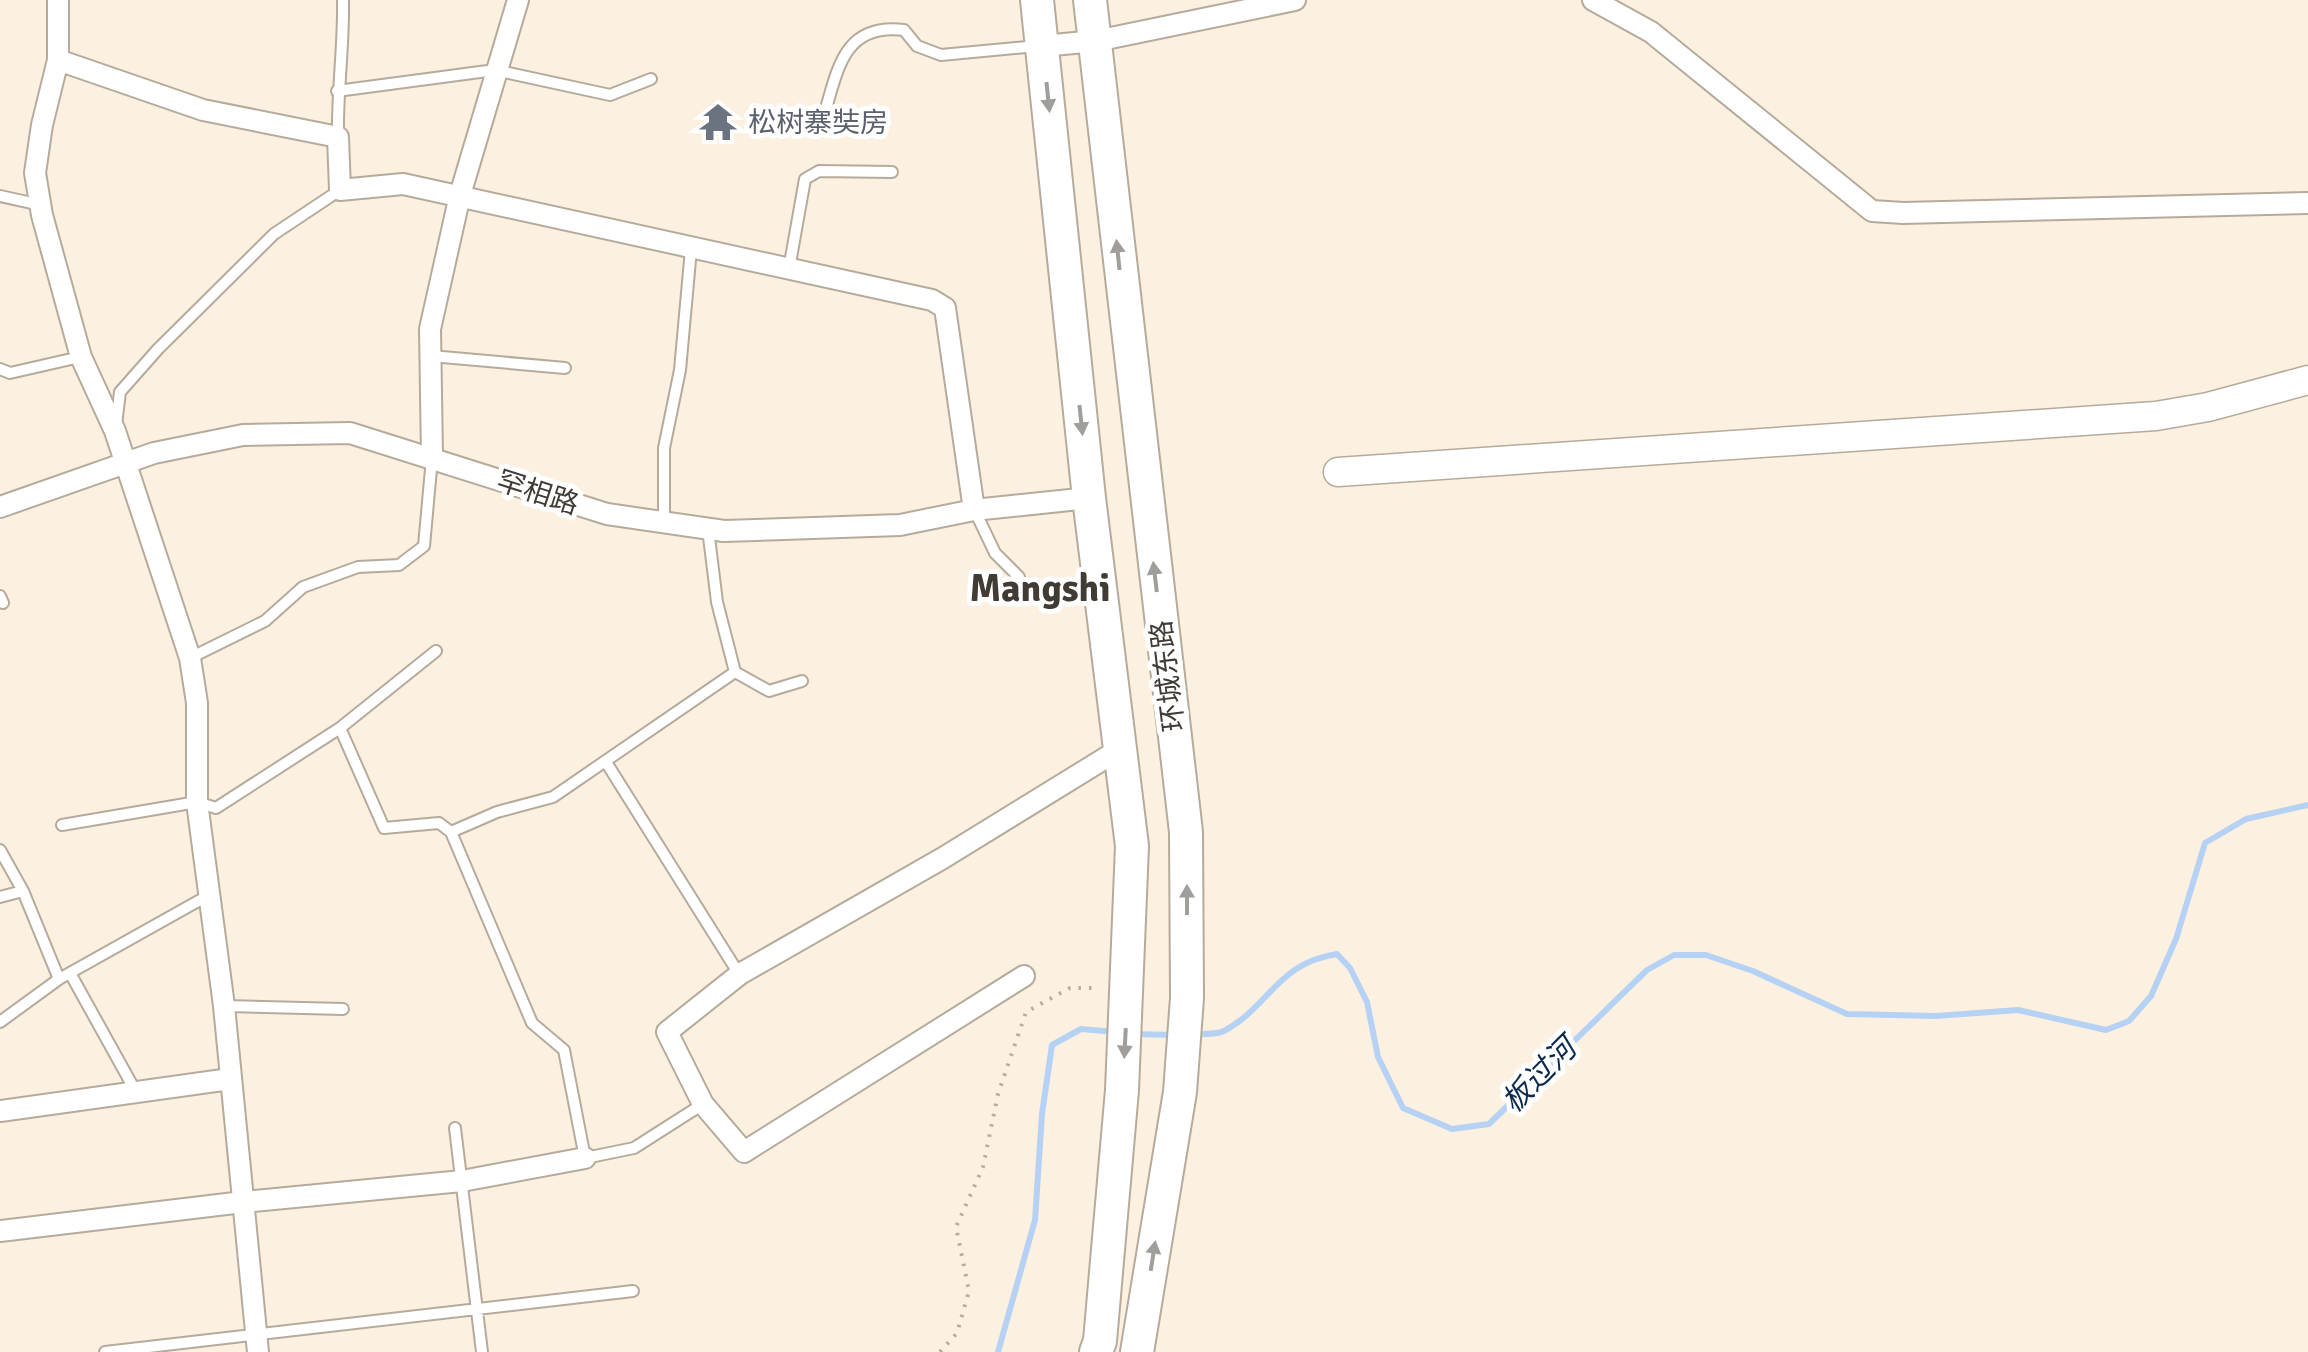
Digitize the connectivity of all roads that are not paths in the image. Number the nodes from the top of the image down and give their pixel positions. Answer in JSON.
{"nodes":[{"id":1,"x":58,"y":0,"type":"edge"},
{"id":2,"x":343,"y":0,"type":"edge"},
{"id":3,"x":518,"y":0,"type":"edge"},
{"id":4,"x":1037,"y":0,"type":"edge"},
{"id":5,"x":1090,"y":0,"type":"edge"},
{"id":6,"x":1295,"y":0,"type":"edge"},
{"id":7,"x":1593,"y":0,"type":"edge"},
{"id":8,"x":1096,"y":41,"type":"junction"},
{"id":9,"x":1042,"y":46,"type":"junction"},
{"id":10,"x":58,"y":60,"type":"junction"},
{"id":11,"x":495,"y":70,"type":"junction"},
{"id":12,"x":651,"y":79,"type":"dead end"},
{"id":13,"x":338,"y":91,"type":"junction"},
{"id":14,"x":825,"y":112,"type":"dead end"},
{"id":15,"x":338,"y":137,"type":"junction"},
{"id":16,"x":892,"y":172,"type":"dead end"},
{"id":17,"x":340,"y":190,"type":"junction"},
{"id":18,"x":460,"y":195,"type":"junction"},
{"id":19,"x":0,"y":196,"type":"edge"},
{"id":20,"x":2308,"y":203,"type":"edge"},
{"id":21,"x":40,"y":205,"type":"junction"},
{"id":22,"x":692,"y":250,"type":"junction"},
{"id":23,"x":788,"y":270,"type":"junction"},
{"id":24,"x":431,"y":356,"type":"junction"},
{"id":25,"x":81,"y":357,"type":"junction"},
{"id":26,"x":564,"y":368,"type":"dead end"},
{"id":27,"x":0,"y":369,"type":"edge"},
{"id":28,"x":2308,"y":380,"type":"edge"},
{"id":29,"x":115,"y":431,"type":"junction"},
{"id":30,"x":432,"y":457,"type":"junction"},
{"id":31,"x":126,"y":463,"type":"junction"},
{"id":32,"x":1338,"y":472,"type":"dead end"},
{"id":33,"x":1089,"y":498,"type":"junction"},
{"id":34,"x":0,"y":507,"type":"edge"},
{"id":35,"x":974,"y":510,"type":"junction"},
{"id":36,"x":664,"y":522,"type":"junction"},
{"id":37,"x":708,"y":528,"type":"junction"},
{"id":38,"x":1019,"y":577,"type":"dead end"},
{"id":39,"x":436,"y":650,"type":"dead end"},
{"id":40,"x":190,"y":658,"type":"junction"},
{"id":41,"x":735,"y":672,"type":"junction"},
{"id":42,"x":802,"y":681,"type":"dead end"},
{"id":43,"x":340,"y":728,"type":"junction"},
{"id":44,"x":1120,"y":749,"type":"junction"},
{"id":45,"x":606,"y":762,"type":"junction"},
{"id":46,"x":197,"y":802,"type":"junction"},
{"id":47,"x":62,"y":826,"type":"dead end"},
{"id":48,"x":451,"y":832,"type":"junction"},
{"id":49,"x":0,"y":850,"type":"edge"},
{"id":50,"x":23,"y":892,"type":"junction"},
{"id":51,"x":209,"y":895,"type":"junction"},
{"id":52,"x":0,"y":897,"type":"edge"},
{"id":53,"x":740,"y":974,"type":"junction"},
{"id":54,"x":65,"y":976,"type":"junction"},
{"id":55,"x":1024,"y":976,"type":"dead end"},
{"id":56,"x":224,"y":1006,"type":"junction"},
{"id":57,"x":343,"y":1010,"type":"dead end"},
{"id":58,"x":0,"y":1022,"type":"edge"},
{"id":59,"x":230,"y":1080,"type":"junction"},
{"id":60,"x":136,"y":1092,"type":"junction"},
{"id":61,"x":703,"y":1104,"type":"junction"},
{"id":62,"x":0,"y":1111,"type":"edge"},
{"id":63,"x":455,"y":1128,"type":"dead end"},
{"id":64,"x":585,"y":1158,"type":"junction"},
{"id":65,"x":462,"y":1181,"type":"junction"},
{"id":66,"x":243,"y":1202,"type":"junction"},
{"id":67,"x":0,"y":1232,"type":"edge"},
{"id":68,"x":633,"y":1291,"type":"dead end"},
{"id":69,"x":476,"y":1308,"type":"junction"},
{"id":70,"x":257,"y":1342,"type":"edge"},
{"id":71,"x":105,"y":1352,"type":"edge"},
{"id":72,"x":482,"y":1352,"type":"edge"},
{"id":73,"x":1096,"y":1352,"type":"edge"},
{"id":74,"x":1137,"y":1352,"type":"edge"}],
"edges":[{"from":1,"to":10,"type":"street"},
{"from":2,"to":13,"type":"lane"},
{"from":3,"to":11,"type":"street"},
{"from":4,"to":9,"type":"main road","name":"环城东路"},
{"from":5,"to":8,"type":"main road","name":"环城东路"},
{"from":6,"to":8,"type":"street"},
{"from":7,"to":20,"type":"street"},
{"from":8,"to":9,"type":"street"},
{"from":74,"to":8,"type":"main road","name":"环城东路","one_way":true},
{"from":9,"to":14,"type":"lane"},
{"from":9,"to":33,"type":"main road","name":"环城东路","one_way":true},
{"from":10,"to":15,"type":"street"},
{"from":10,"to":21,"type":"street"},
{"from":11,"to":12,"type":"lane"},
{"from":11,"to":13,"type":"lane"},
{"from":11,"to":18,"type":"street"},
{"from":13,"to":15,"type":"lane"},
{"from":15,"to":17,"type":"street"},
{"from":16,"to":23,"type":"lane"},
{"from":17,"to":18,"type":"street"},
{"from":17,"to":29,"type":"lane"},
{"from":18,"to":22,"type":"street"},
{"from":18,"to":24,"type":"street"},
{"from":19,"to":21,"type":"lane"},
{"from":21,"to":25,"type":"street"},
{"from":22,"to":23,"type":"street"},
{"from":22,"to":36,"type":"lane"},
{"from":23,"to":35,"type":"street"},
{"from":24,"to":26,"type":"lane"},
{"from":24,"to":30,"type":"street"},
{"from":25,"to":27,"type":"lane"},
{"from":25,"to":29,"type":"street"},
{"from":28,"to":32,"type":"street"},
{"from":29,"to":31,"type":"street"},
{"from":30,"to":31,"type":"street","name":"罕相路"},
{"from":30,"to":36,"type":"street","name":"罕相路"},
{"from":30,"to":40,"type":"lane"},
{"from":31,"to":34,"type":"street","name":"罕相路"},
{"from":31,"to":40,"type":"street"},
{"from":33,"to":35,"type":"street","name":"罕相路"},
{"from":33,"to":44,"type":"main road","name":"环城东路"},
{"from":35,"to":37,"type":"street","name":"罕相路"},
{"from":35,"to":38,"type":"lane"},
{"from":36,"to":37,"type":"street","name":"罕相路"},
{"from":37,"to":41,"type":"lane"},
{"from":39,"to":43,"type":"lane"},
{"from":40,"to":46,"type":"street"},
{"from":41,"to":42,"type":"lane"},
{"from":41,"to":45,"type":"lane"},
{"from":43,"to":46,"type":"lane"},
{"from":43,"to":48,"type":"lane"},
{"from":44,"to":53,"type":"street"},
{"from":44,"to":73,"type":"main road","name":"环城东路","one_way":true},
{"from":45,"to":48,"type":"lane"},
{"from":45,"to":53,"type":"lane"},
{"from":46,"to":47,"type":"lane"},
{"from":46,"to":51,"type":"street"},
{"from":48,"to":64,"type":"lane"},
{"from":49,"to":50,"type":"lane"},
{"from":50,"to":52,"type":"lane"},
{"from":50,"to":54,"type":"lane"},
{"from":51,"to":54,"type":"lane"},
{"from":51,"to":56,"type":"street"},
{"from":53,"to":61,"type":"street"},
{"from":54,"to":58,"type":"lane"},
{"from":54,"to":60,"type":"lane"},
{"from":55,"to":61,"type":"street"},
{"from":56,"to":57,"type":"lane"},
{"from":56,"to":59,"type":"street"},
{"from":59,"to":60,"type":"street"},
{"from":59,"to":66,"type":"street"},
{"from":60,"to":62,"type":"street"},
{"from":61,"to":64,"type":"lane"},
{"from":63,"to":65,"type":"lane"},
{"from":64,"to":65,"type":"street"},
{"from":65,"to":66,"type":"street"},
{"from":65,"to":69,"type":"lane"},
{"from":66,"to":67,"type":"street"},
{"from":66,"to":70,"type":"street"},
{"from":68,"to":69,"type":"lane"},
{"from":69,"to":70,"type":"lane"},
{"from":69,"to":72,"type":"lane"},
{"from":70,"to":71,"type":"lane"}]}
